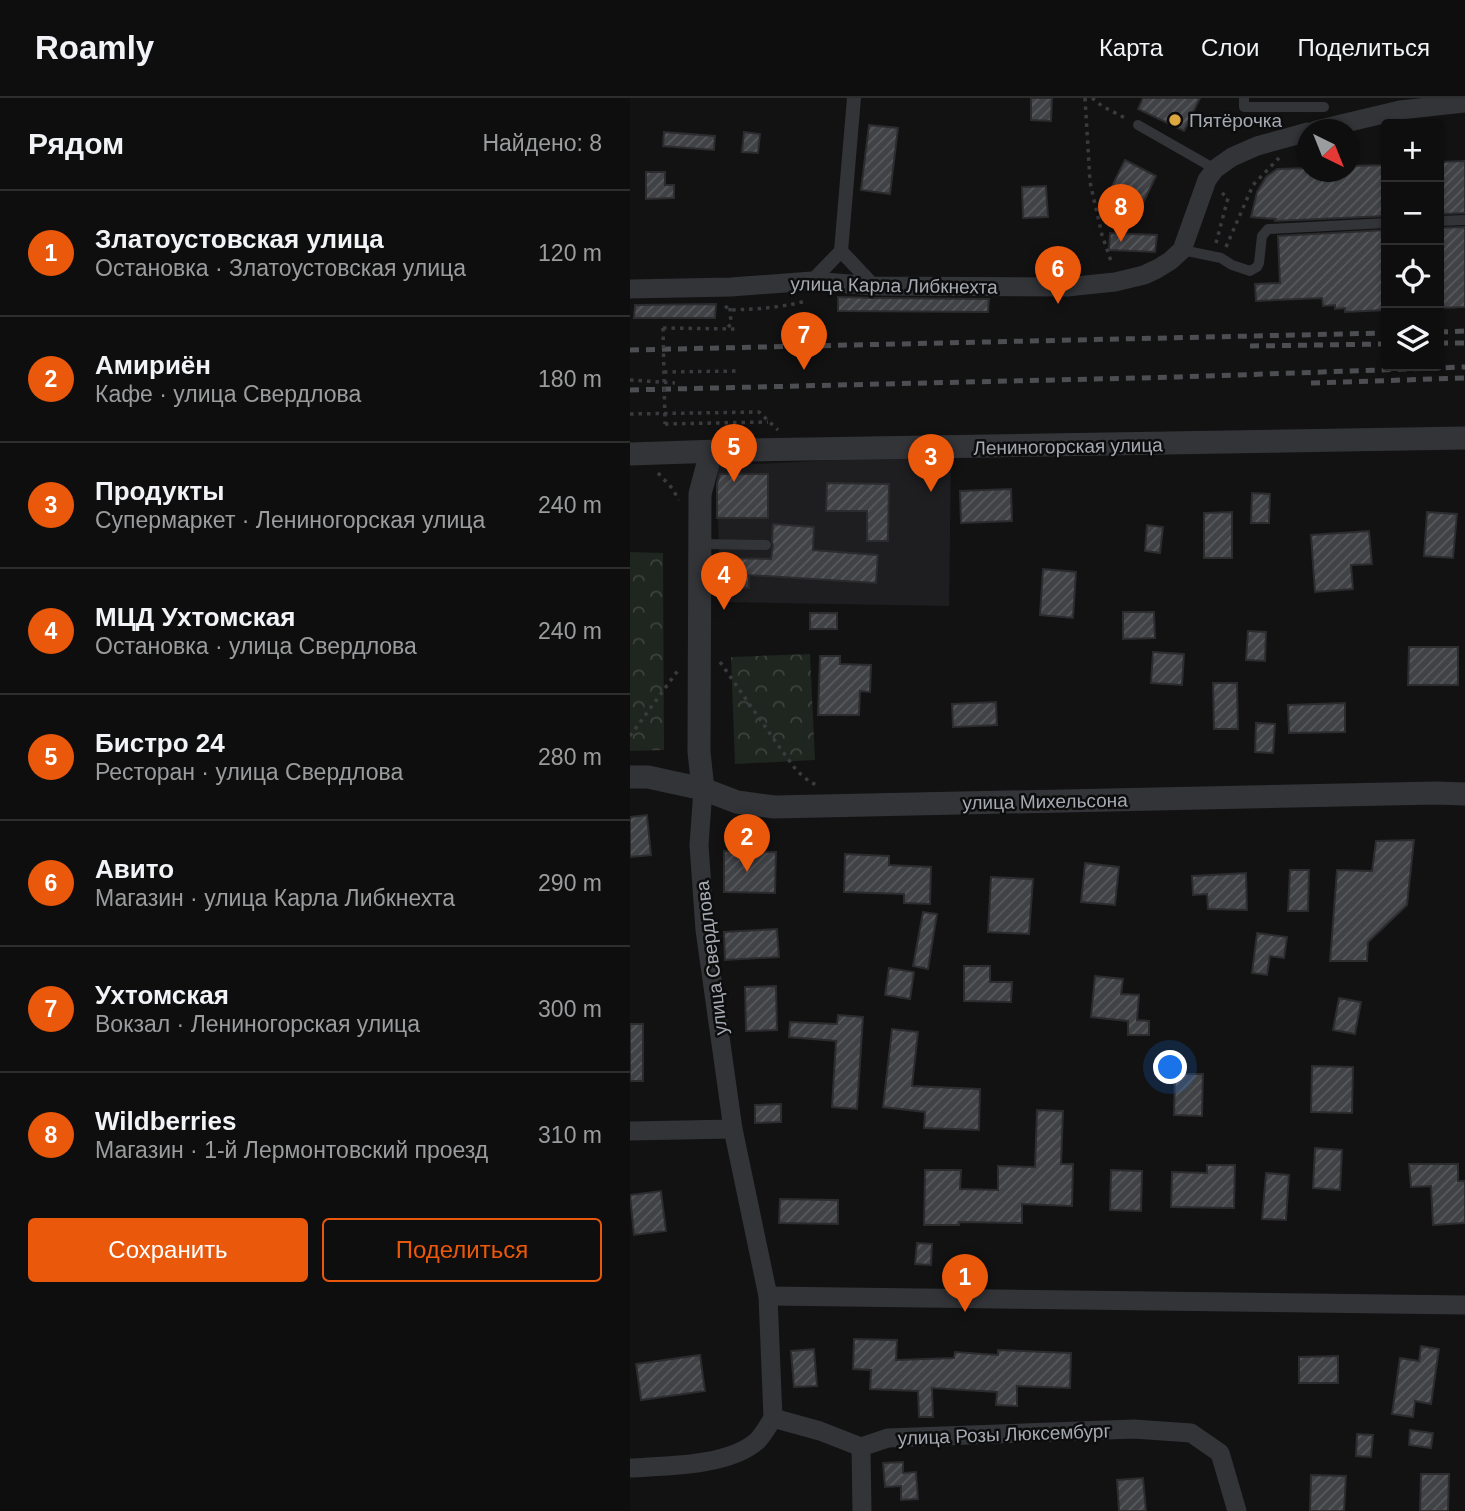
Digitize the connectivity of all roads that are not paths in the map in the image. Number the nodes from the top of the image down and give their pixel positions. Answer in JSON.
{"nodes":[{"id":1,"x":854,"y":98,"type":"edge"},
{"id":2,"x":1244,"y":98,"type":"edge"},
{"id":3,"x":1324,"y":103,"type":"edge"},
{"id":4,"x":1465,"y":103,"type":"edge"},
{"id":5,"x":1360,"y":120,"type":"edge"},
{"id":6,"x":1138,"y":125,"type":"road end"},
{"id":7,"x":1297,"y":135,"type":"edge"},
{"id":8,"x":1211,"y":174,"type":"junction"},
{"id":9,"x":1465,"y":220,"type":"edge"},
{"id":10,"x":1444,"y":221,"type":"edge"},
{"id":11,"x":1381,"y":223,"type":"edge"},
{"id":12,"x":1182,"y":250,"type":"junction"},
{"id":13,"x":841,"y":251,"type":"junction"},
{"id":14,"x":812,"y":281,"type":"junction"},
{"id":15,"x":874,"y":286,"type":"junction"},
{"id":16,"x":630,"y":289,"type":"edge"},
{"id":17,"x":1465,"y":438,"type":"edge"},
{"id":18,"x":710,"y":452,"type":"junction"},
{"id":19,"x":681,"y":453,"type":"junction"},
{"id":20,"x":630,"y":454,"type":"edge"},
{"id":21,"x":689,"y":497,"type":"junction"},
{"id":22,"x":700,"y":544,"type":"junction"},
{"id":23,"x":766,"y":545,"type":"dead end"},
{"id":24,"x":630,"y":777,"type":"edge"},
{"id":25,"x":703,"y":789,"type":"junction"},
{"id":26,"x":1465,"y":794,"type":"edge"},
{"id":27,"x":733,"y":1129,"type":"junction"},
{"id":28,"x":630,"y":1131,"type":"edge"},
{"id":29,"x":768,"y":1296,"type":"junction"},
{"id":30,"x":1465,"y":1305,"type":"edge"},
{"id":31,"x":774,"y":1419,"type":"junction"},
{"id":32,"x":861,"y":1447,"type":"junction"},
{"id":33,"x":630,"y":1468,"type":"edge"},
{"id":34,"x":862,"y":1511,"type":"edge"},
{"id":35,"x":1237,"y":1511,"type":"edge"}],
"edges":[{"from":1,"to":13,"type":"street"},
{"from":2,"to":3,"type":"lane"},
{"from":4,"to":5,"type":"street"},
{"from":6,"to":8,"type":"lane"},
{"from":7,"to":8,"type":"street"},
{"from":8,"to":12,"type":"street"},
{"from":9,"to":10,"type":"lane"},
{"from":11,"to":12,"type":"lane"},
{"from":12,"to":15,"type":"street","name":"улица Карла Либкнехта"},
{"from":13,"to":14,"type":"street"},
{"from":13,"to":15,"type":"street"},
{"from":14,"to":15,"type":"street","name":"улица Карла Либкнехта"},
{"from":14,"to":16,"type":"street","name":"улица Карла Либкнехта"},
{"from":17,"to":18,"type":"street","name":"Лениногорская улица"},
{"from":18,"to":19,"type":"street","name":"Лениногорская улица"},
{"from":18,"to":21,"type":"street","name":"улица Свердлова"},
{"from":19,"to":20,"type":"street","name":"Лениногорская улица"},
{"from":19,"to":21,"type":"street","name":"улица Свердлова"},
{"from":21,"to":22,"type":"street","name":"улица Свердлова"},
{"from":22,"to":23,"type":"lane"},
{"from":22,"to":25,"type":"street","name":"улица Свердлова"},
{"from":24,"to":25,"type":"street","name":"улица Михельсона"},
{"from":25,"to":26,"type":"street","name":"улица Михельсона"},
{"from":25,"to":27,"type":"street","name":"улица Свердлова"},
{"from":27,"to":28,"type":"street"},
{"from":27,"to":29,"type":"street","name":"улица Свердлова"},
{"from":29,"to":30,"type":"street"},
{"from":29,"to":31,"type":"street","name":"улица Свердлова"},
{"from":31,"to":32,"type":"street"},
{"from":31,"to":33,"type":"street"},
{"from":32,"to":34,"type":"street"},
{"from":32,"to":35,"type":"street","name":"улица Розы Люксембург"}]}
